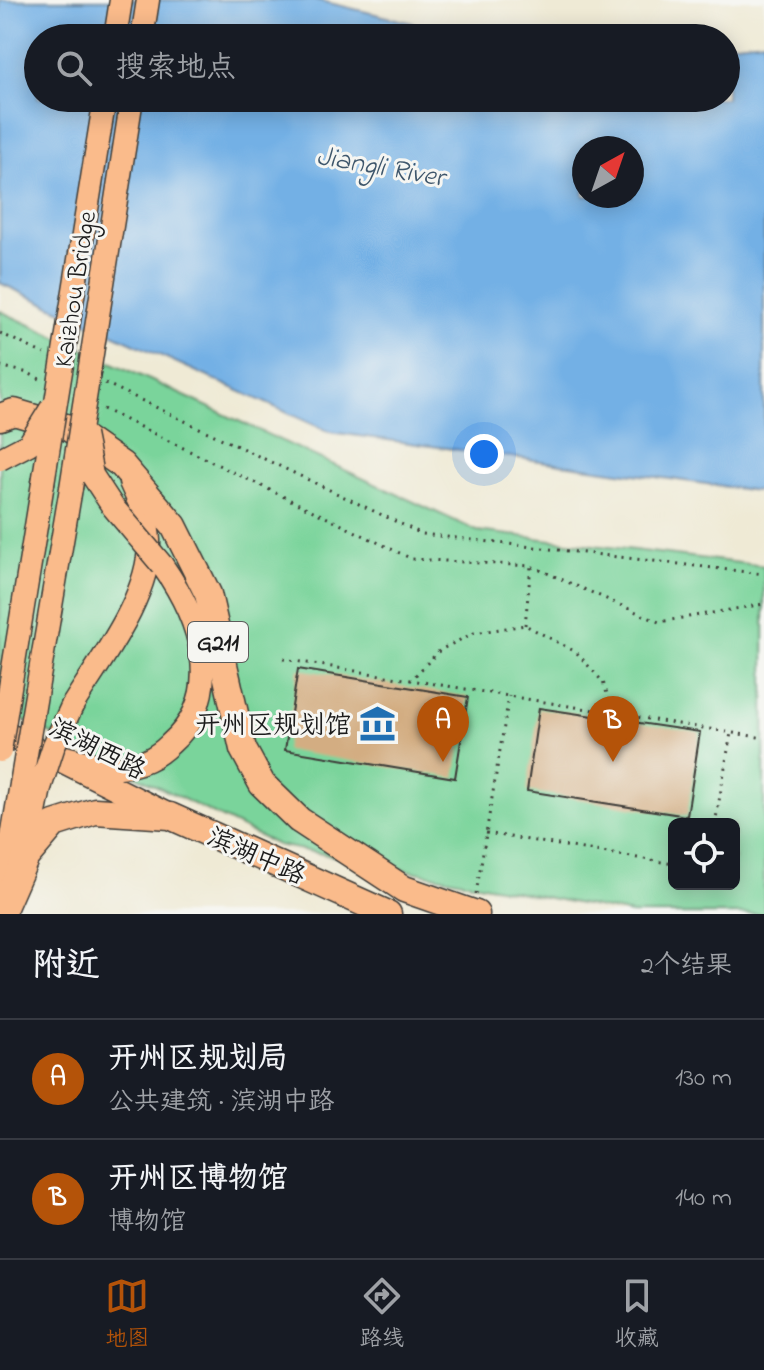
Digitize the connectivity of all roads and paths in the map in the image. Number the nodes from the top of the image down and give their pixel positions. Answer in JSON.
{"nodes":[{"id":1,"x":121,"y":0,"type":"edge"},
{"id":2,"x":148,"y":0,"type":"edge"},
{"id":3,"x":117,"y":24,"type":"edge"},
{"id":4,"x":144,"y":24,"type":"edge"},
{"id":5,"x":103,"y":112,"type":"edge"},
{"id":6,"x":130,"y":112,"type":"edge"},
{"id":7,"x":0,"y":333,"type":"edge"},
{"id":8,"x":56,"y":360,"type":"dead end"},
{"id":9,"x":0,"y":366,"type":"edge"},
{"id":10,"x":42,"y":380,"type":"dead end"},
{"id":11,"x":98,"y":380,"type":"dead end"},
{"id":12,"x":57,"y":399,"type":"junction"},
{"id":13,"x":99,"y":408,"type":"dead end"},
{"id":14,"x":5,"y":413,"type":"edge"},
{"id":15,"x":81,"y":423,"type":"junction"},
{"id":16,"x":0,"y":459,"type":"edge"},
{"id":17,"x":122,"y":465,"type":"junction"},
{"id":18,"x":531,"y":566,"type":"junction"},
{"id":19,"x":764,"y":574,"type":"edge"},
{"id":20,"x":764,"y":604,"type":"edge"},
{"id":21,"x":525,"y":625,"type":"junction"},
{"id":22,"x":283,"y":659,"type":"dead end"},
{"id":23,"x":410,"y":681,"type":"junction"},
{"id":24,"x":509,"y":696,"type":"junction"},
{"id":25,"x":614,"y":713,"type":"junction"},
{"id":26,"x":0,"y":730,"type":"edge"},
{"id":27,"x":731,"y":732,"type":"junction"},
{"id":28,"x":764,"y":738,"type":"edge"},
{"id":29,"x":0,"y":751,"type":"edge"},
{"id":30,"x":41,"y":751,"type":"junction"},
{"id":31,"x":31,"y":786,"type":"junction"},
{"id":32,"x":170,"y":816,"type":"junction"},
{"id":33,"x":716,"y":818,"type":"edge"},
{"id":34,"x":486,"y":833,"type":"junction"},
{"id":35,"x":26,"y":857,"type":"junction"},
{"id":36,"x":668,"y":863,"type":"edge"},
{"id":37,"x":1,"y":911,"type":"edge"},
{"id":38,"x":388,"y":914,"type":"edge"},
{"id":39,"x":475,"y":914,"type":"edge"}],
"edges":[{"from":1,"to":3,"type":"main road"},
{"from":2,"to":4,"type":"main road"},
{"from":5,"to":12,"type":"main road","name":"Kaizhou Bridge","bridge":true},
{"from":6,"to":15,"type":"main road","name":"Kaizhou Bridge","bridge":true},
{"from":7,"to":8,"type":"path"},
{"from":9,"to":10,"type":"path"},
{"from":11,"to":19,"type":"path"},
{"from":12,"to":16,"type":"main road","bridge":true},
{"from":12,"to":29,"type":"main road","name":"Kaizhou Bridge","bridge":true},
{"from":13,"to":18,"type":"path"},
{"from":14,"to":17,"type":"highway","number":"G211"},
{"from":15,"to":30,"type":"main road","bridge":true},
{"from":15,"to":31,"type":"main road","name":"Kaizhou Bridge","bridge":true},
{"from":17,"to":31,"type":"main road","bridge":true},
{"from":17,"to":39,"type":"highway","number":"G211"},
{"from":18,"to":20,"type":"path"},
{"from":18,"to":21,"type":"path"},
{"from":21,"to":23,"type":"path"},
{"from":21,"to":25,"type":"path"},
{"from":22,"to":23,"type":"path"},
{"from":23,"to":24,"type":"path"},
{"from":24,"to":25,"type":"path"},
{"from":24,"to":34,"type":"path"},
{"from":25,"to":27,"type":"path"},
{"from":26,"to":30,"type":"main road","name":"滨湖西路"},
{"from":27,"to":28,"type":"path"},
{"from":27,"to":33,"type":"path"},
{"from":30,"to":32,"type":"main road","name":"滨湖西路"},
{"from":31,"to":35,"type":"main road"},
{"from":31,"to":37,"type":"main road"},
{"from":32,"to":35,"type":"highway"},
{"from":32,"to":38,"type":"highway","name":"滨湖中路"},
{"from":34,"to":36,"type":"path"},
{"from":34,"to":39,"type":"path"},
{"from":35,"to":37,"type":"highway"}]}
